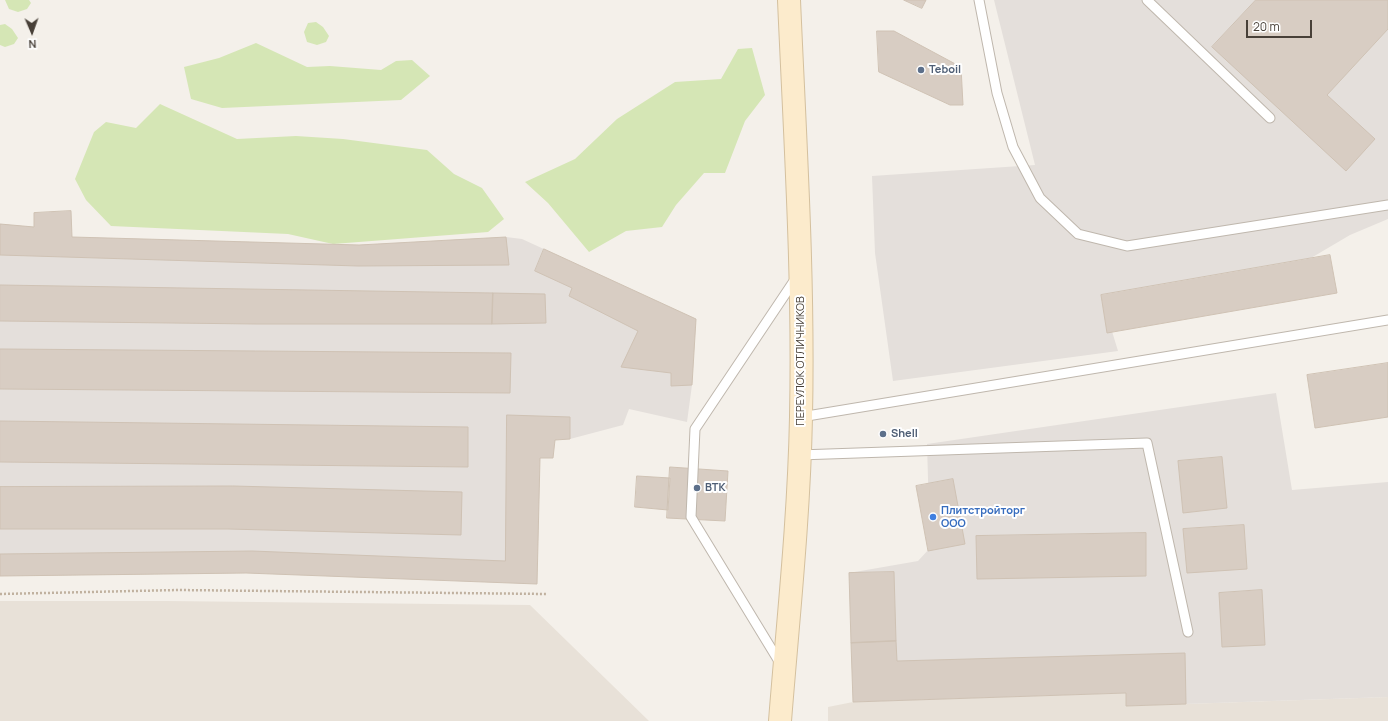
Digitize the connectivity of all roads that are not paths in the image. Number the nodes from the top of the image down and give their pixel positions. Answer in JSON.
{"nodes":[{"id":1,"x":789,"y":0,"type":"edge"},
{"id":2,"x":979,"y":0,"type":"edge"},
{"id":3,"x":1147,"y":0,"type":"edge"},
{"id":4,"x":1270,"y":118,"type":"dead end"},
{"id":5,"x":1388,"y":205,"type":"edge"},
{"id":6,"x":801,"y":270,"type":"junction"},
{"id":7,"x":1388,"y":320,"type":"edge"},
{"id":8,"x":801,"y":417,"type":"junction"},
{"id":9,"x":800,"y":456,"type":"junction"},
{"id":10,"x":1188,"y":632,"type":"dead end"},
{"id":11,"x":784,"y":669,"type":"junction"},
{"id":12,"x":780,"y":721,"type":"edge"}],
"edges":[{"from":1,"to":6,"type":"main road","name":"ПЕРЕУЛОК ОТЛИЧНИКОВ"},
{"from":2,"to":5,"type":"lane"},
{"from":3,"to":4,"type":"lane"},
{"from":6,"to":8,"type":"main road","name":"ПЕРЕУЛОК ОТЛИЧНИКОВ"},
{"from":6,"to":11,"type":"lane"},
{"from":7,"to":8,"type":"lane"},
{"from":8,"to":9,"type":"main road","name":"ПЕРЕУЛОК ОТЛИЧНИКОВ"},
{"from":9,"to":10,"type":"lane"},
{"from":9,"to":11,"type":"main road","name":"ПЕРЕУЛОК ОТЛИЧНИКОВ"},
{"from":11,"to":12,"type":"main road","name":"ПЕРЕУЛОК ОТЛИЧНИКОВ"}]}
